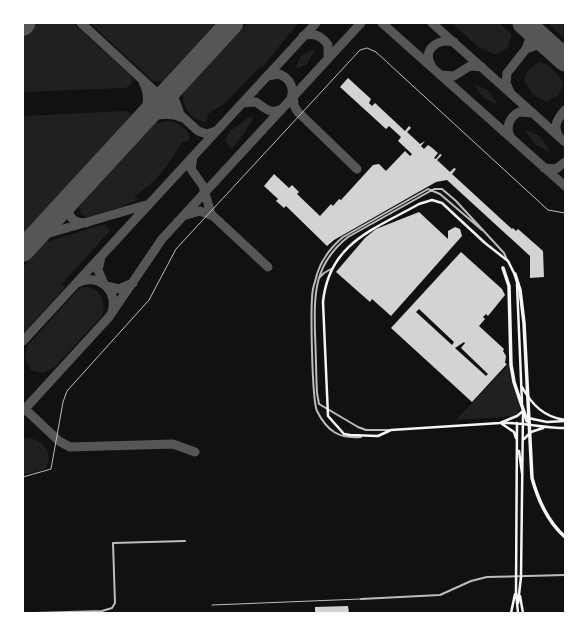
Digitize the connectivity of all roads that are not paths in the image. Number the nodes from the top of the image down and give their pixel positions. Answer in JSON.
{"nodes":[{"id":1,"x":565,"y":213,"type":"edge"},
{"id":2,"x":484,"y":232,"type":"junction"},
{"id":3,"x":508,"y":261,"type":"junction"},
{"id":4,"x":503,"y":268,"type":"dead end"},
{"id":5,"x":331,"y":270,"type":"junction"},
{"id":6,"x":515,"y":274,"type":"junction"},
{"id":7,"x":313,"y":289,"type":"junction"},
{"id":8,"x":521,"y":385,"type":"junction"},
{"id":9,"x":523,"y":410,"type":"junction"},
{"id":10,"x":524,"y":417,"type":"junction"},
{"id":11,"x":565,"y":421,"type":"edge"},
{"id":12,"x":500,"y":423,"type":"junction"},
{"id":13,"x":517,"y":423,"type":"junction"},
{"id":14,"x":524,"y":424,"type":"junction"},
{"id":15,"x":529,"y":428,"type":"junction"},
{"id":16,"x":544,"y":428,"type":"junction"},
{"id":17,"x":565,"y":428,"type":"edge"},
{"id":18,"x":391,"y":430,"type":"junction"},
{"id":19,"x":361,"y":437,"type":"junction"},
{"id":20,"x":517,"y":441,"type":"junction"},
{"id":21,"x":523,"y":442,"type":"junction"},
{"id":22,"x":517,"y":450,"type":"junction"},
{"id":23,"x":522,"y":475,"type":"junction"},
{"id":24,"x":23,"y":477,"type":"edge"},
{"id":25,"x":517,"y":511,"type":"junction"},
{"id":26,"x":522,"y":511,"type":"junction"},
{"id":27,"x":565,"y":537,"type":"edge"},
{"id":28,"x":185,"y":541,"type":"dead end"},
{"id":29,"x":565,"y":575,"type":"edge"},
{"id":30,"x":516,"y":577,"type":"junction"},
{"id":31,"x":521,"y":577,"type":"junction"},
{"id":32,"x":516,"y":592,"type":"junction"},
{"id":33,"x":520,"y":594,"type":"junction"},
{"id":34,"x":361,"y":599,"type":"joint"},
{"id":35,"x":518,"y":603,"type":"junction"},
{"id":36,"x":212,"y":606,"type":"dead end"},
{"id":37,"x":80,"y":612,"type":"edge"},
{"id":38,"x":34,"y":613,"type":"edge"},
{"id":39,"x":511,"y":613,"type":"edge"},
{"id":40,"x":518,"y":613,"type":"edge"},
{"id":41,"x":523,"y":613,"type":"edge"}],
"edges":[{"from":1,"to":24,"type":"lane"},
{"from":2,"to":3,"type":"street"},
{"from":2,"to":7,"type":"street"},
{"from":2,"to":18,"type":"street"},
{"from":3,"to":5,"type":"main road"},
{"from":3,"to":6,"type":"main road"},
{"from":4,"to":15,"type":"highway"},
{"from":5,"to":7,"type":"street"},
{"from":5,"to":19,"type":"main road"},
{"from":6,"to":8,"type":"main road"},
{"from":6,"to":15,"type":"highway"},
{"from":7,"to":19,"type":"street"},
{"from":8,"to":9,"type":"main road"},
{"from":8,"to":11,"type":"main road"},
{"from":9,"to":10,"type":"main road"},
{"from":9,"to":12,"type":"main road"},
{"from":10,"to":11,"type":"main road"},
{"from":10,"to":13,"type":"main road"},
{"from":10,"to":14,"type":"main road"},
{"from":12,"to":13,"type":"main road"},
{"from":12,"to":18,"type":"main road"},
{"from":12,"to":20,"type":"main road"},
{"from":13,"to":14,"type":"main road"},
{"from":13,"to":20,"type":"main road"},
{"from":14,"to":16,"type":"main road"},
{"from":14,"to":21,"type":"main road"},
{"from":15,"to":27,"type":"highway"},
{"from":16,"to":17,"type":"main road"},
{"from":16,"to":21,"type":"main road"},
{"from":18,"to":19,"type":"main road"},
{"from":20,"to":22,"type":"main road"},
{"from":21,"to":23,"type":"main road"},
{"from":22,"to":23,"type":"main road"},
{"from":22,"to":25,"type":"main road"},
{"from":23,"to":26,"type":"main road"},
{"from":25,"to":26,"type":"street"},
{"from":25,"to":30,"type":"main road"},
{"from":26,"to":31,"type":"main road"},
{"from":28,"to":37,"type":"street"},
{"from":29,"to":31,"type":"street"},
{"from":30,"to":31,"type":"street"},
{"from":30,"to":32,"type":"main road"},
{"from":30,"to":34,"type":"street"},
{"from":31,"to":33,"type":"main road"},
{"from":32,"to":35,"type":"main road"},
{"from":32,"to":39,"type":"main road"},
{"from":33,"to":35,"type":"main road"},
{"from":33,"to":41,"type":"main road"},
{"from":34,"to":36,"type":"lane"},
{"from":35,"to":40,"type":"main road"},
{"from":37,"to":38,"type":"street"}]}
